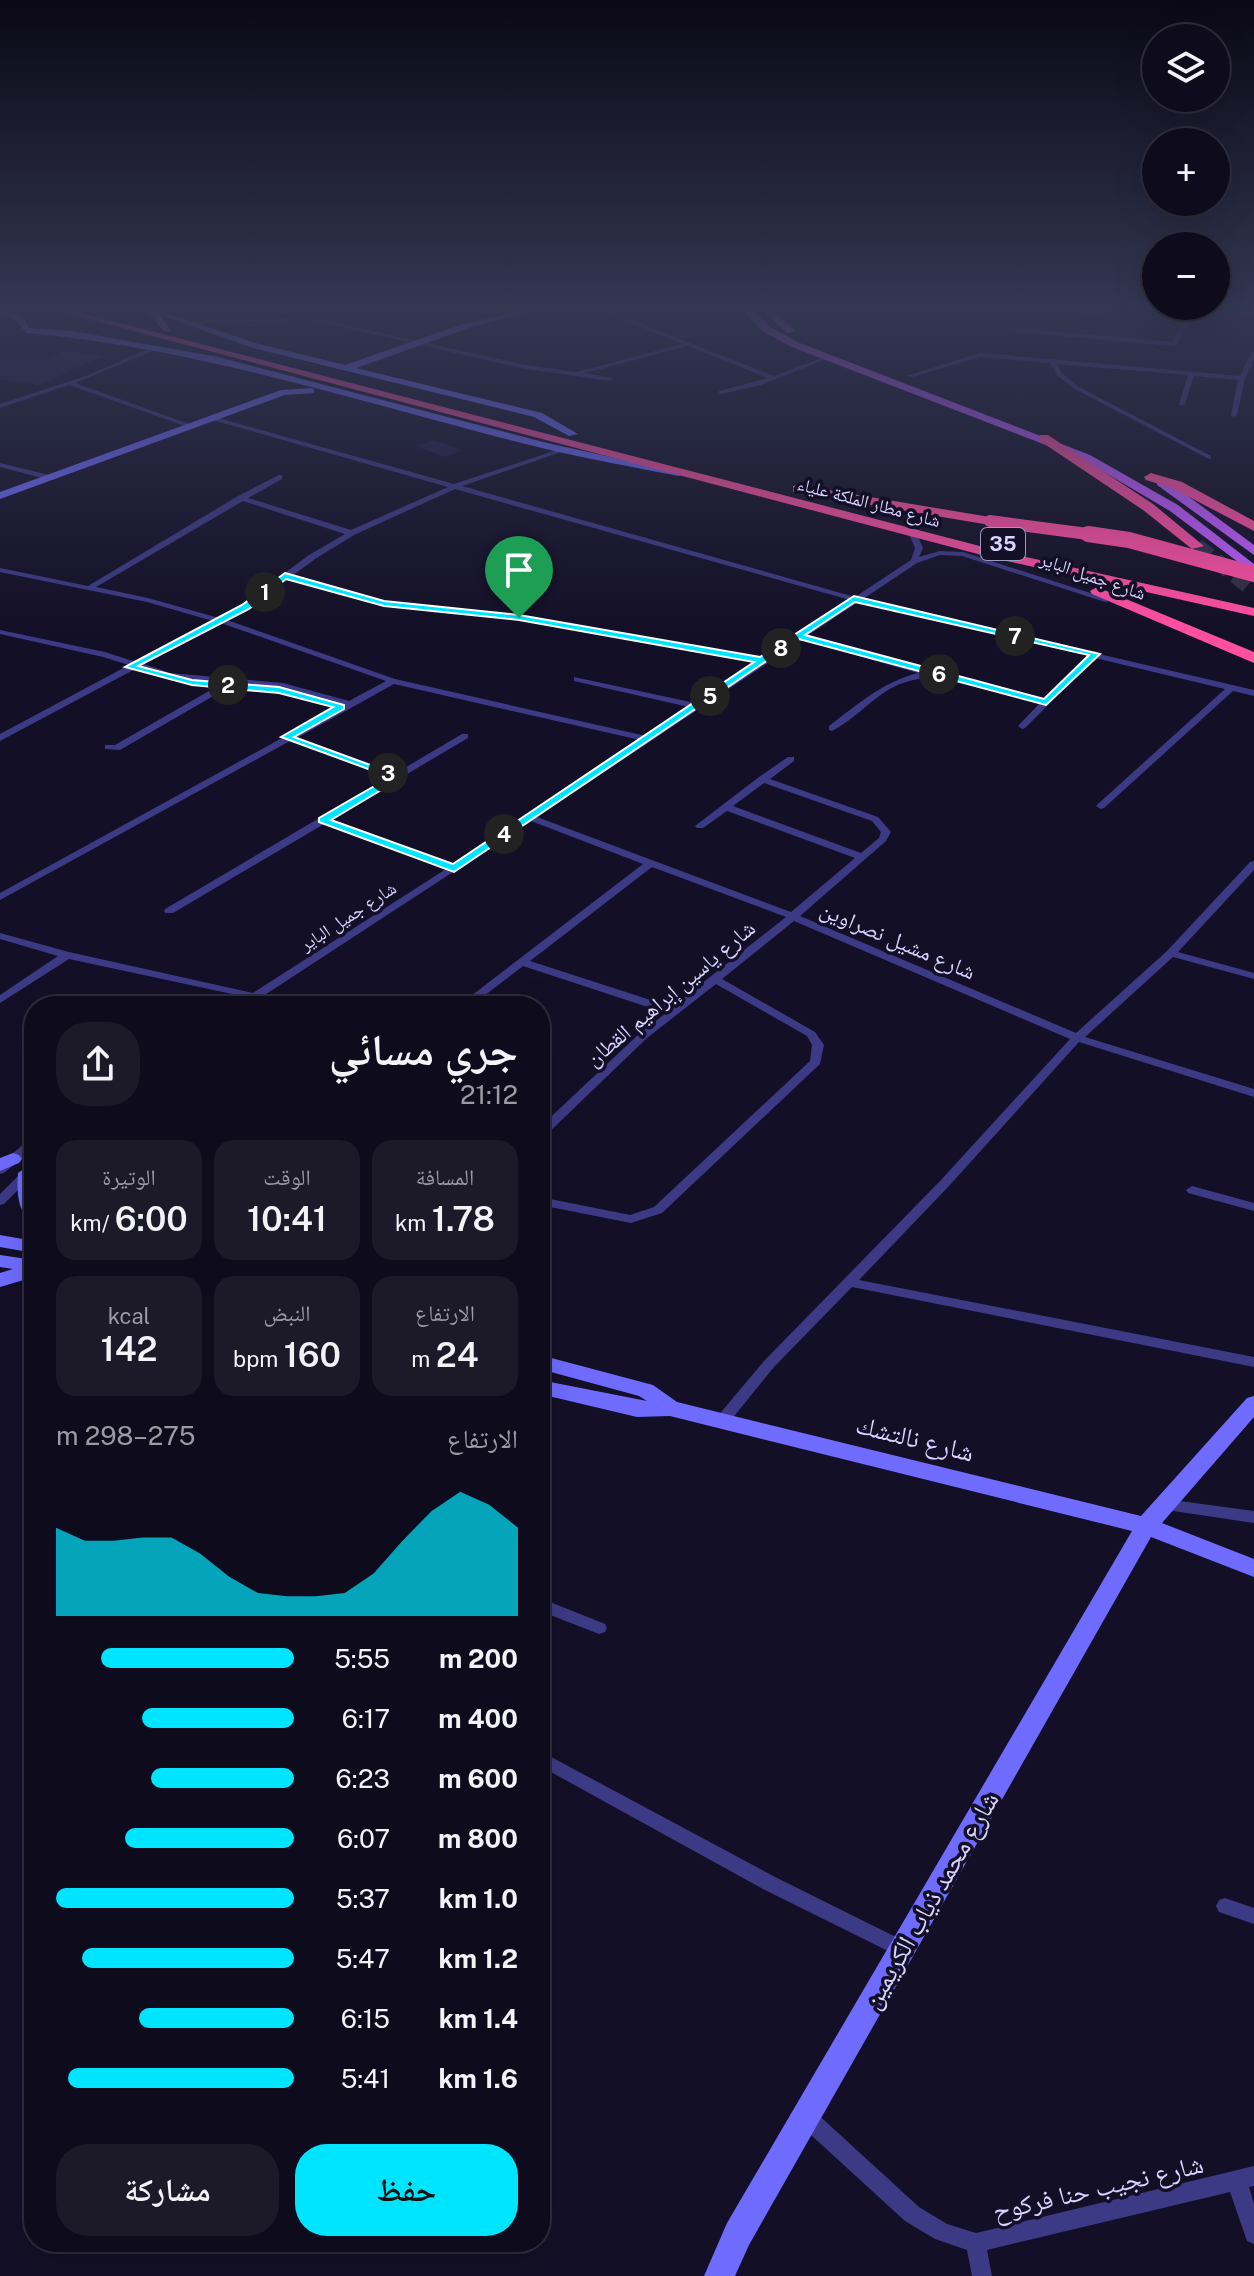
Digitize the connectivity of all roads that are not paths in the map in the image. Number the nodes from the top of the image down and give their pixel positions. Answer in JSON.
{"nodes":[{"id":1,"x":162,"y":416,"type":"edge"},
{"id":2,"x":216,"y":416,"type":"edge"},
{"id":3,"x":432,"y":416,"type":"edge"},
{"id":4,"x":466,"y":416,"type":"edge"},
{"id":5,"x":509,"y":416,"type":"edge"},
{"id":6,"x":986,"y":416,"type":"edge"},
{"id":7,"x":1017,"y":416,"type":"edge"},
{"id":8,"x":1131,"y":416,"type":"edge"},
{"id":9,"x":211,"y":418,"type":"junction"},
{"id":10,"x":190,"y":426,"type":"junction"},
{"id":11,"x":1044,"y":438,"type":"junction"},
{"id":12,"x":562,"y":450,"type":"junction"},
{"id":13,"x":1209,"y":457,"type":"dead end"},
{"id":14,"x":1123,"y":462,"type":"dead end"},
{"id":15,"x":0,"y":465,"type":"edge"},
{"id":16,"x":1137,"y":470,"type":"dead end"},
{"id":17,"x":686,"y":474,"type":"junction"},
{"id":18,"x":46,"y":477,"type":"junction"},
{"id":19,"x":279,"y":477,"type":"dead end"},
{"id":20,"x":1151,"y":477,"type":"junction"},
{"id":21,"x":754,"y":480,"type":"junction"},
{"id":22,"x":456,"y":486,"type":"junction"},
{"id":23,"x":0,"y":496,"type":"edge"},
{"id":24,"x":241,"y":498,"type":"junction"},
{"id":25,"x":1254,"y":527,"type":"edge"},
{"id":26,"x":912,"y":532,"type":"junction"},
{"id":27,"x":351,"y":533,"type":"junction"},
{"id":28,"x":1197,"y":546,"type":"tunnel mouth"},
{"id":29,"x":1254,"y":551,"type":"edge"},
{"id":30,"x":998,"y":555,"type":"junction"},
{"id":31,"x":914,"y":561,"type":"junction"},
{"id":32,"x":0,"y":570,"type":"edge"},
{"id":33,"x":1254,"y":572,"type":"edge"},
{"id":34,"x":285,"y":576,"type":"junction"},
{"id":35,"x":92,"y":586,"type":"junction"},
{"id":36,"x":854,"y":599,"type":"junction"},
{"id":37,"x":1254,"y":601,"type":"edge"},
{"id":38,"x":1254,"y":612,"type":"edge"},
{"id":39,"x":1168,"y":619,"type":"junction"},
{"id":40,"x":222,"y":621,"type":"junction"},
{"id":41,"x":0,"y":632,"type":"edge"},
{"id":42,"x":11,"y":635,"type":"junction"},
{"id":43,"x":798,"y":636,"type":"junction"},
{"id":44,"x":0,"y":641,"type":"edge"},
{"id":45,"x":1095,"y":654,"type":"junction"},
{"id":46,"x":1254,"y":658,"type":"edge"},
{"id":47,"x":762,"y":660,"type":"junction"},
{"id":48,"x":129,"y":664,"type":"junction"},
{"id":49,"x":929,"y":674,"type":"junction"},
{"id":50,"x":577,"y":679,"type":"dead end"},
{"id":51,"x":393,"y":681,"type":"junction"},
{"id":52,"x":223,"y":683,"type":"junction"},
{"id":53,"x":1232,"y":687,"type":"junction"},
{"id":54,"x":1254,"y":693,"type":"edge"},
{"id":55,"x":1046,"y":703,"type":"junction"},
{"id":56,"x":344,"y":705,"type":"junction"},
{"id":57,"x":696,"y":706,"type":"junction"},
{"id":58,"x":1022,"y":726,"type":"dead end"},
{"id":59,"x":832,"y":728,"type":"dead end"},
{"id":60,"x":123,"y":735,"type":"junction"},
{"id":61,"x":465,"y":736,"type":"dead end"},
{"id":62,"x":286,"y":737,"type":"junction"},
{"id":63,"x":0,"y":738,"type":"edge"},
{"id":64,"x":135,"y":738,"type":"junction"},
{"id":65,"x":645,"y":738,"type":"junction"},
{"id":66,"x":791,"y":759,"type":"dead end"},
{"id":67,"x":398,"y":777,"type":"junction"},
{"id":68,"x":762,"y":779,"type":"junction"},
{"id":69,"x":1101,"y":806,"type":"dead end"},
{"id":70,"x":725,"y":807,"type":"junction"},
{"id":71,"x":528,"y":817,"type":"junction"},
{"id":72,"x":323,"y":820,"type":"junction"},
{"id":73,"x":700,"y":826,"type":"dead end"},
{"id":74,"x":863,"y":857,"type":"junction"},
{"id":75,"x":652,"y":862,"type":"junction"},
{"id":76,"x":1254,"y":864,"type":"edge"},
{"id":77,"x":454,"y":868,"type":"junction"},
{"id":78,"x":0,"y":897,"type":"edge"},
{"id":79,"x":169,"y":911,"type":"dead end"},
{"id":80,"x":792,"y":916,"type":"junction"},
{"id":81,"x":0,"y":936,"type":"edge"},
{"id":82,"x":1171,"y":953,"type":"junction"},
{"id":83,"x":67,"y":955,"type":"junction"},
{"id":84,"x":525,"y":963,"type":"junction"},
{"id":85,"x":1254,"y":976,"type":"edge"},
{"id":86,"x":715,"y":979,"type":"junction"},
{"id":87,"x":254,"y":996,"type":"joint"},
{"id":88,"x":478,"y":996,"type":"edge"},
{"id":89,"x":0,"y":1000,"type":"edge"},
{"id":90,"x":672,"y":1011,"type":"junction"},
{"id":91,"x":1077,"y":1038,"type":"junction"},
{"id":92,"x":1254,"y":1093,"type":"edge"},
{"id":93,"x":550,"y":1125,"type":"edge"},
{"id":94,"x":24,"y":1149,"type":"edge"},
{"id":95,"x":4,"y":1164,"type":"edge"},
{"id":96,"x":24,"y":1176,"type":"edge"},
{"id":97,"x":1192,"y":1190,"type":"dead end"},
{"id":98,"x":0,"y":1201,"type":"edge"},
{"id":99,"x":550,"y":1203,"type":"edge"},
{"id":100,"x":1254,"y":1207,"type":"edge"},
{"id":101,"x":0,"y":1241,"type":"edge"},
{"id":102,"x":24,"y":1245,"type":"edge"},
{"id":103,"x":0,"y":1261,"type":"edge"},
{"id":104,"x":24,"y":1266,"type":"edge"},
{"id":105,"x":24,"y":1272,"type":"edge"},
{"id":106,"x":0,"y":1280,"type":"edge"},
{"id":107,"x":849,"y":1282,"type":"junction"},
{"id":108,"x":1254,"y":1362,"type":"edge"},
{"id":109,"x":550,"y":1365,"type":"edge"},
{"id":110,"x":550,"y":1389,"type":"edge"},
{"id":111,"x":1254,"y":1403,"type":"edge"},
{"id":112,"x":670,"y":1408,"type":"junction"},
{"id":113,"x":722,"y":1421,"type":"junction"},
{"id":114,"x":1165,"y":1505,"type":"junction"},
{"id":115,"x":1254,"y":1517,"type":"edge"},
{"id":116,"x":1146,"y":1526,"type":"junction"},
{"id":117,"x":1254,"y":1568,"type":"edge"},
{"id":118,"x":550,"y":1608,"type":"edge"},
{"id":119,"x":599,"y":1628,"type":"dead end"},
{"id":120,"x":550,"y":1763,"type":"edge"},
{"id":121,"x":1225,"y":1906,"type":"dead end"},
{"id":122,"x":1254,"y":1916,"type":"edge"},
{"id":123,"x":902,"y":1949,"type":"junction"},
{"id":124,"x":805,"y":2116,"type":"junction"},
{"id":125,"x":1245,"y":2179,"type":"edge"},
{"id":126,"x":1254,"y":2234,"type":"edge"},
{"id":127,"x":976,"y":2243,"type":"junction"},
{"id":128,"x":719,"y":2276,"type":"edge"},
{"id":129,"x":982,"y":2276,"type":"edge"}],
"edges":[{"from":1,"to":10,"type":"street"},
{"from":2,"to":9,"type":"street"},
{"from":3,"to":12,"type":"street"},
{"from":4,"to":17,"type":"highway","name":"شارع مطار الملكة علياء","number":"35"},
{"from":5,"to":21,"type":"highway","name":"شارع مطار الملكة علياء","number":"35"},
{"from":6,"to":11,"type":"main road"},
{"from":7,"to":14,"type":"main road"},
{"from":8,"to":13,"type":"street"},
{"from":9,"to":10,"type":"street"},
{"from":9,"to":22,"type":"street"},
{"from":10,"to":18,"type":"street"},
{"from":11,"to":28,"type":"highway"},
{"from":11,"to":33,"type":"main road"},
{"from":12,"to":17,"type":"street"},
{"from":12,"to":22,"type":"street"},
{"from":15,"to":18,"type":"street"},
{"from":16,"to":20,"type":"main road"},
{"from":17,"to":26,"type":"highway","name":"شارع مطار الملكة علياء","number":"35"},
{"from":18,"to":23,"type":"street"},
{"from":19,"to":24,"type":"street"},
{"from":20,"to":25,"type":"highway"},
{"from":20,"to":29,"type":"main road"},
{"from":21,"to":33,"type":"highway","bridge":true},
{"from":21,"to":37,"type":"highway","name":"شارع مطار الملكة علياء","number":"35"},
{"from":22,"to":27,"type":"street"},
{"from":22,"to":36,"type":"street"},
{"from":24,"to":27,"type":"street"},
{"from":24,"to":35,"type":"street"},
{"from":26,"to":30,"type":"highway","name":"شارع مطار الملكة علياء","number":"35"},
{"from":26,"to":31,"type":"street"},
{"from":27,"to":34,"type":"street"},
{"from":30,"to":38,"type":"highway","name":"شارع مطار الملكة علياء","number":"35"},
{"from":30,"to":39,"type":"highway"},
{"from":31,"to":36,"type":"street","name":"شارع جميل الباير"},
{"from":31,"to":39,"type":"street","name":"شارع جميل الباير"},
{"from":32,"to":35,"type":"street"},
{"from":34,"to":40,"type":"street"},
{"from":34,"to":47,"type":"street"},
{"from":35,"to":40,"type":"street"},
{"from":36,"to":43,"type":"street","name":"شارع جميل الباير"},
{"from":36,"to":45,"type":"street"},
{"from":39,"to":46,"type":"highway"},
{"from":40,"to":48,"type":"street"},
{"from":40,"to":51,"type":"street"},
{"from":41,"to":42,"type":"street"},
{"from":42,"to":44,"type":"street"},
{"from":42,"to":48,"type":"street"},
{"from":43,"to":47,"type":"street","name":"شارع جميل الباير"},
{"from":43,"to":49,"type":"street"},
{"from":45,"to":53,"type":"street"},
{"from":45,"to":55,"type":"street"},
{"from":47,"to":57,"type":"street","name":"شارع جميل الباير"},
{"from":48,"to":52,"type":"street"},
{"from":48,"to":63,"type":"street"},
{"from":49,"to":55,"type":"street"},
{"from":49,"to":59,"type":"street"},
{"from":50,"to":57,"type":"street"},
{"from":51,"to":56,"type":"street"},
{"from":51,"to":65,"type":"street"},
{"from":52,"to":56,"type":"street"},
{"from":52,"to":60,"type":"street"},
{"from":52,"to":64,"type":"street"},
{"from":53,"to":54,"type":"street"},
{"from":53,"to":69,"type":"street"},
{"from":55,"to":58,"type":"street"},
{"from":56,"to":62,"type":"street"},
{"from":57,"to":65,"type":"street","name":"شارع جميل الباير"},
{"from":60,"to":64,"type":"street"},
{"from":60,"to":64,"type":"street"},
{"from":61,"to":67,"type":"street"},
{"from":62,"to":67,"type":"street"},
{"from":62,"to":78,"type":"street"},
{"from":65,"to":71,"type":"street","name":"شارع جميل الباير"},
{"from":66,"to":68,"type":"street"},
{"from":67,"to":72,"type":"street"},
{"from":68,"to":70,"type":"street"},
{"from":68,"to":74,"type":"street","name":"شارع ياسين إبراهيم القطان"},
{"from":70,"to":73,"type":"street"},
{"from":70,"to":74,"type":"street"},
{"from":71,"to":75,"type":"street","name":"شارع مشيل نصراوين"},
{"from":71,"to":77,"type":"street","name":"شارع جميل الباير"},
{"from":72,"to":77,"type":"street"},
{"from":72,"to":79,"type":"street"},
{"from":74,"to":80,"type":"street","name":"شارع ياسين إبراهيم القطان"},
{"from":75,"to":80,"type":"street","name":"شارع مشيل نصراوين"},
{"from":75,"to":84,"type":"street"},
{"from":76,"to":82,"type":"street"},
{"from":77,"to":87,"type":"street","name":"شارع جميل الباير"},
{"from":80,"to":86,"type":"street","name":"شارع ياسين إبراهيم القطان"},
{"from":80,"to":91,"type":"street","name":"شارع مشيل نصراوين"},
{"from":81,"to":83,"type":"street"},
{"from":82,"to":85,"type":"street"},
{"from":82,"to":91,"type":"street"},
{"from":83,"to":87,"type":"street"},
{"from":83,"to":89,"type":"street"},
{"from":84,"to":88,"type":"street"},
{"from":84,"to":90,"type":"street"},
{"from":86,"to":90,"type":"street","name":"شارع ياسين إبراهيم القطان"},
{"from":86,"to":99,"type":"street"},
{"from":90,"to":93,"type":"street","name":"شارع ياسين إبراهيم القطان"},
{"from":91,"to":92,"type":"street","name":"شارع مشيل نصراوين"},
{"from":91,"to":107,"type":"street"},
{"from":94,"to":95,"type":"street"},
{"from":96,"to":98,"type":"street"},
{"from":97,"to":100,"type":"street"},
{"from":101,"to":102,"type":"street"},
{"from":103,"to":104,"type":"street"},
{"from":105,"to":106,"type":"street"},
{"from":107,"to":108,"type":"street"},
{"from":107,"to":113,"type":"street"},
{"from":109,"to":112,"type":"street","name":"شارع نالتشك"},
{"from":110,"to":112,"type":"street","name":"شارع نالتشك"},
{"from":111,"to":114,"type":"street","name":"شارع محمد ذياب الكريمين"},
{"from":112,"to":113,"type":"street","name":"شارع نالتشك"},
{"from":113,"to":116,"type":"street","name":"شارع نالتشك"},
{"from":114,"to":115,"type":"street"},
{"from":114,"to":116,"type":"street","name":"شارع محمد ذياب الكريمين"},
{"from":116,"to":117,"type":"street","name":"شارع نالتشك"},
{"from":116,"to":123,"type":"street","name":"شارع محمد ذياب الكريمين"},
{"from":118,"to":119,"type":"street"},
{"from":120,"to":123,"type":"street"},
{"from":121,"to":122,"type":"street"},
{"from":123,"to":124,"type":"street","name":"شارع محمد ذياب الكريمين"},
{"from":124,"to":127,"type":"street","name":"شارع نجيب حنا فركوح"},
{"from":124,"to":128,"type":"street","name":"شارع محمد ذياب الكريمين"},
{"from":125,"to":126,"type":"street"},
{"from":125,"to":127,"type":"street","name":"شارع نجيب حنا فركوح"},
{"from":127,"to":129,"type":"street"}]}
